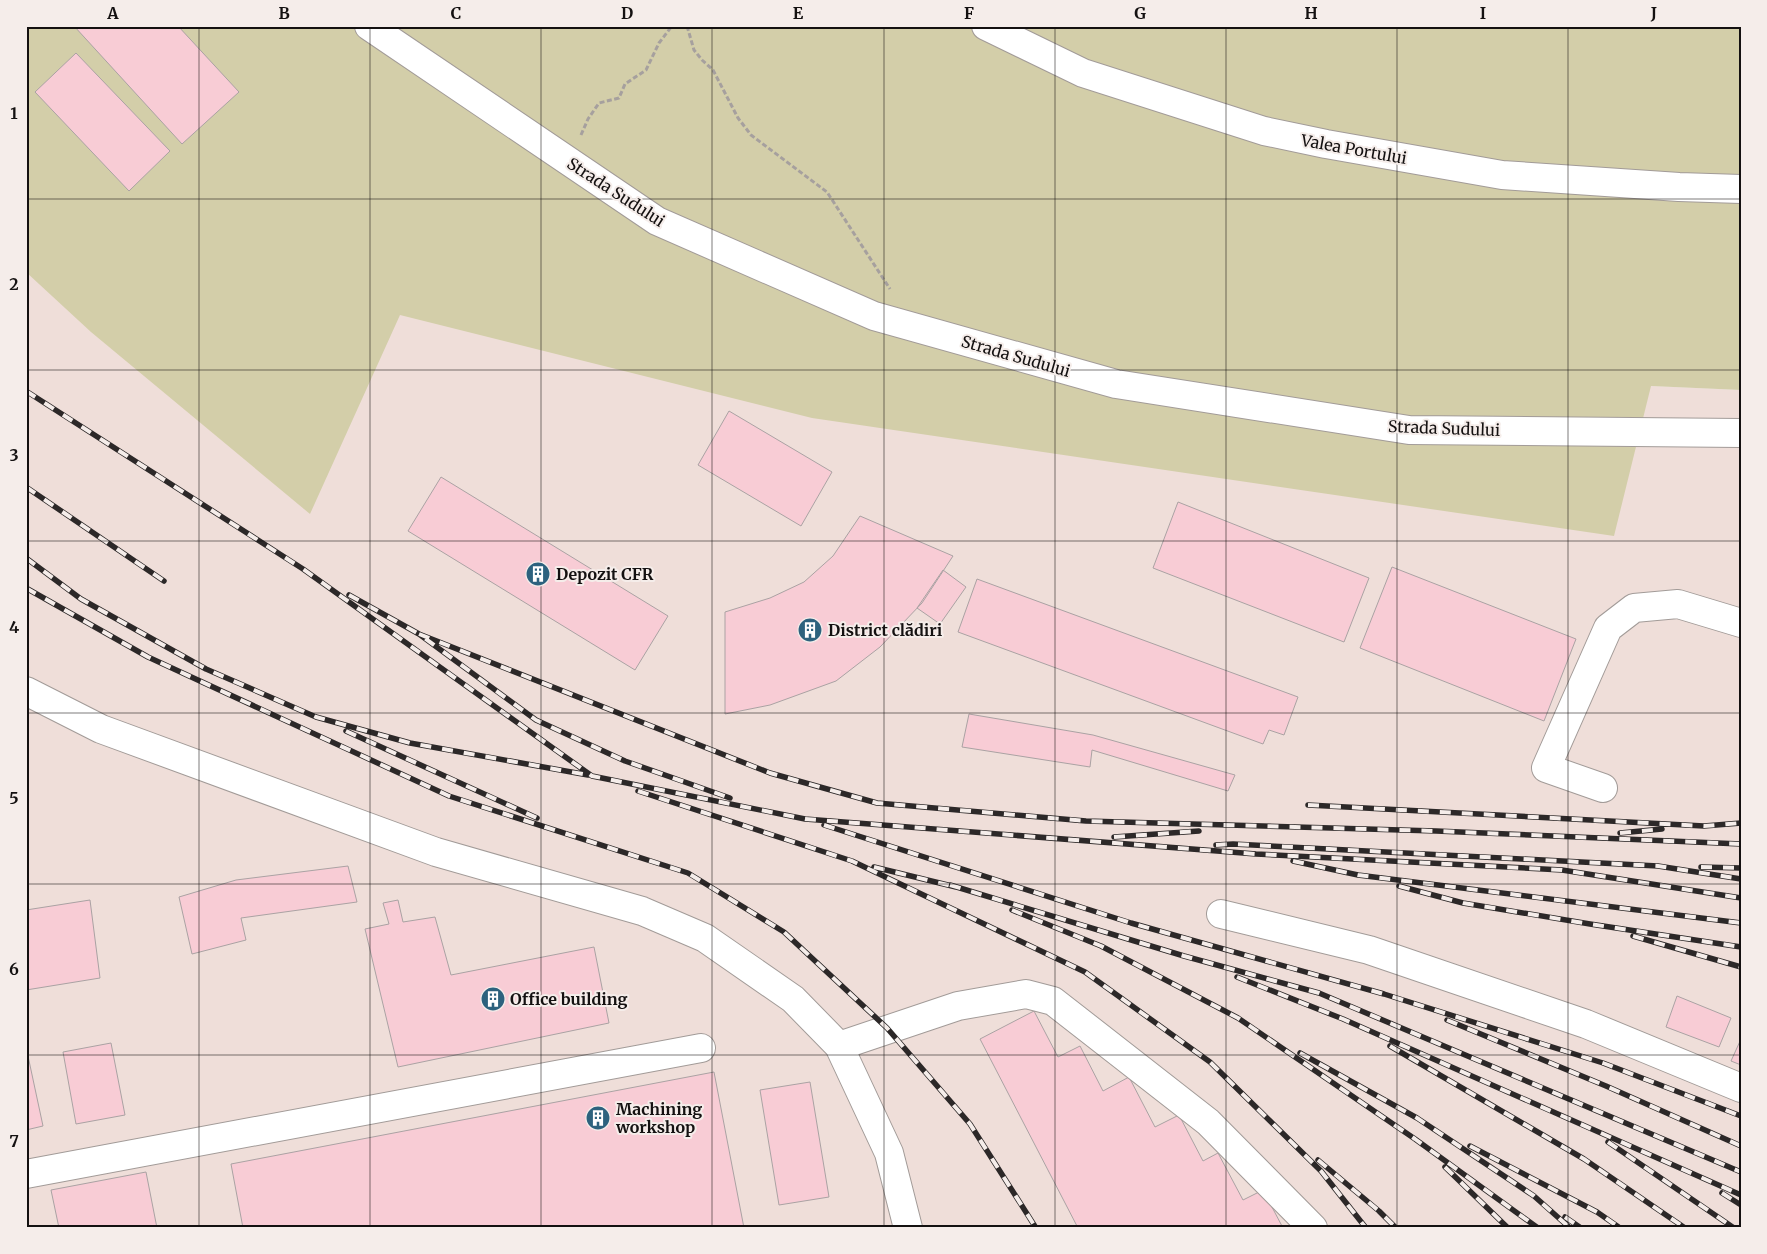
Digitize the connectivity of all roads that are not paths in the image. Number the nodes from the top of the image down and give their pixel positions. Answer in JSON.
{"nodes":[{"id":1,"x":369,"y":26,"type":"edge"},
{"id":2,"x":986,"y":26,"type":"edge"},
{"id":3,"x":1741,"y":189,"type":"edge"},
{"id":4,"x":1741,"y":433,"type":"edge"},
{"id":5,"x":1741,"y":623,"type":"edge"},
{"id":6,"x":26,"y":691,"type":"edge"},
{"id":7,"x":1602,"y":788,"type":"dead end"},
{"id":8,"x":1221,"y":914,"type":"dead end"},
{"id":9,"x":839,"y":1046,"type":"junction"},
{"id":10,"x":700,"y":1048,"type":"dead end"},
{"id":11,"x":1741,"y":1088,"type":"edge"},
{"id":12,"x":26,"y":1174,"type":"edge"},
{"id":13,"x":908,"y":1228,"type":"edge"},
{"id":14,"x":1313,"y":1228,"type":"edge"}],
"edges":[{"from":1,"to":4,"type":"street","name":"Strada Sudului"},
{"from":2,"to":3,"type":"street","name":"Valea Portului"},
{"from":5,"to":7,"type":"street"},
{"from":6,"to":9,"type":"street"},
{"from":8,"to":11,"type":"street"},
{"from":9,"to":13,"type":"street"},
{"from":9,"to":14,"type":"street"},
{"from":10,"to":12,"type":"street"}]}
